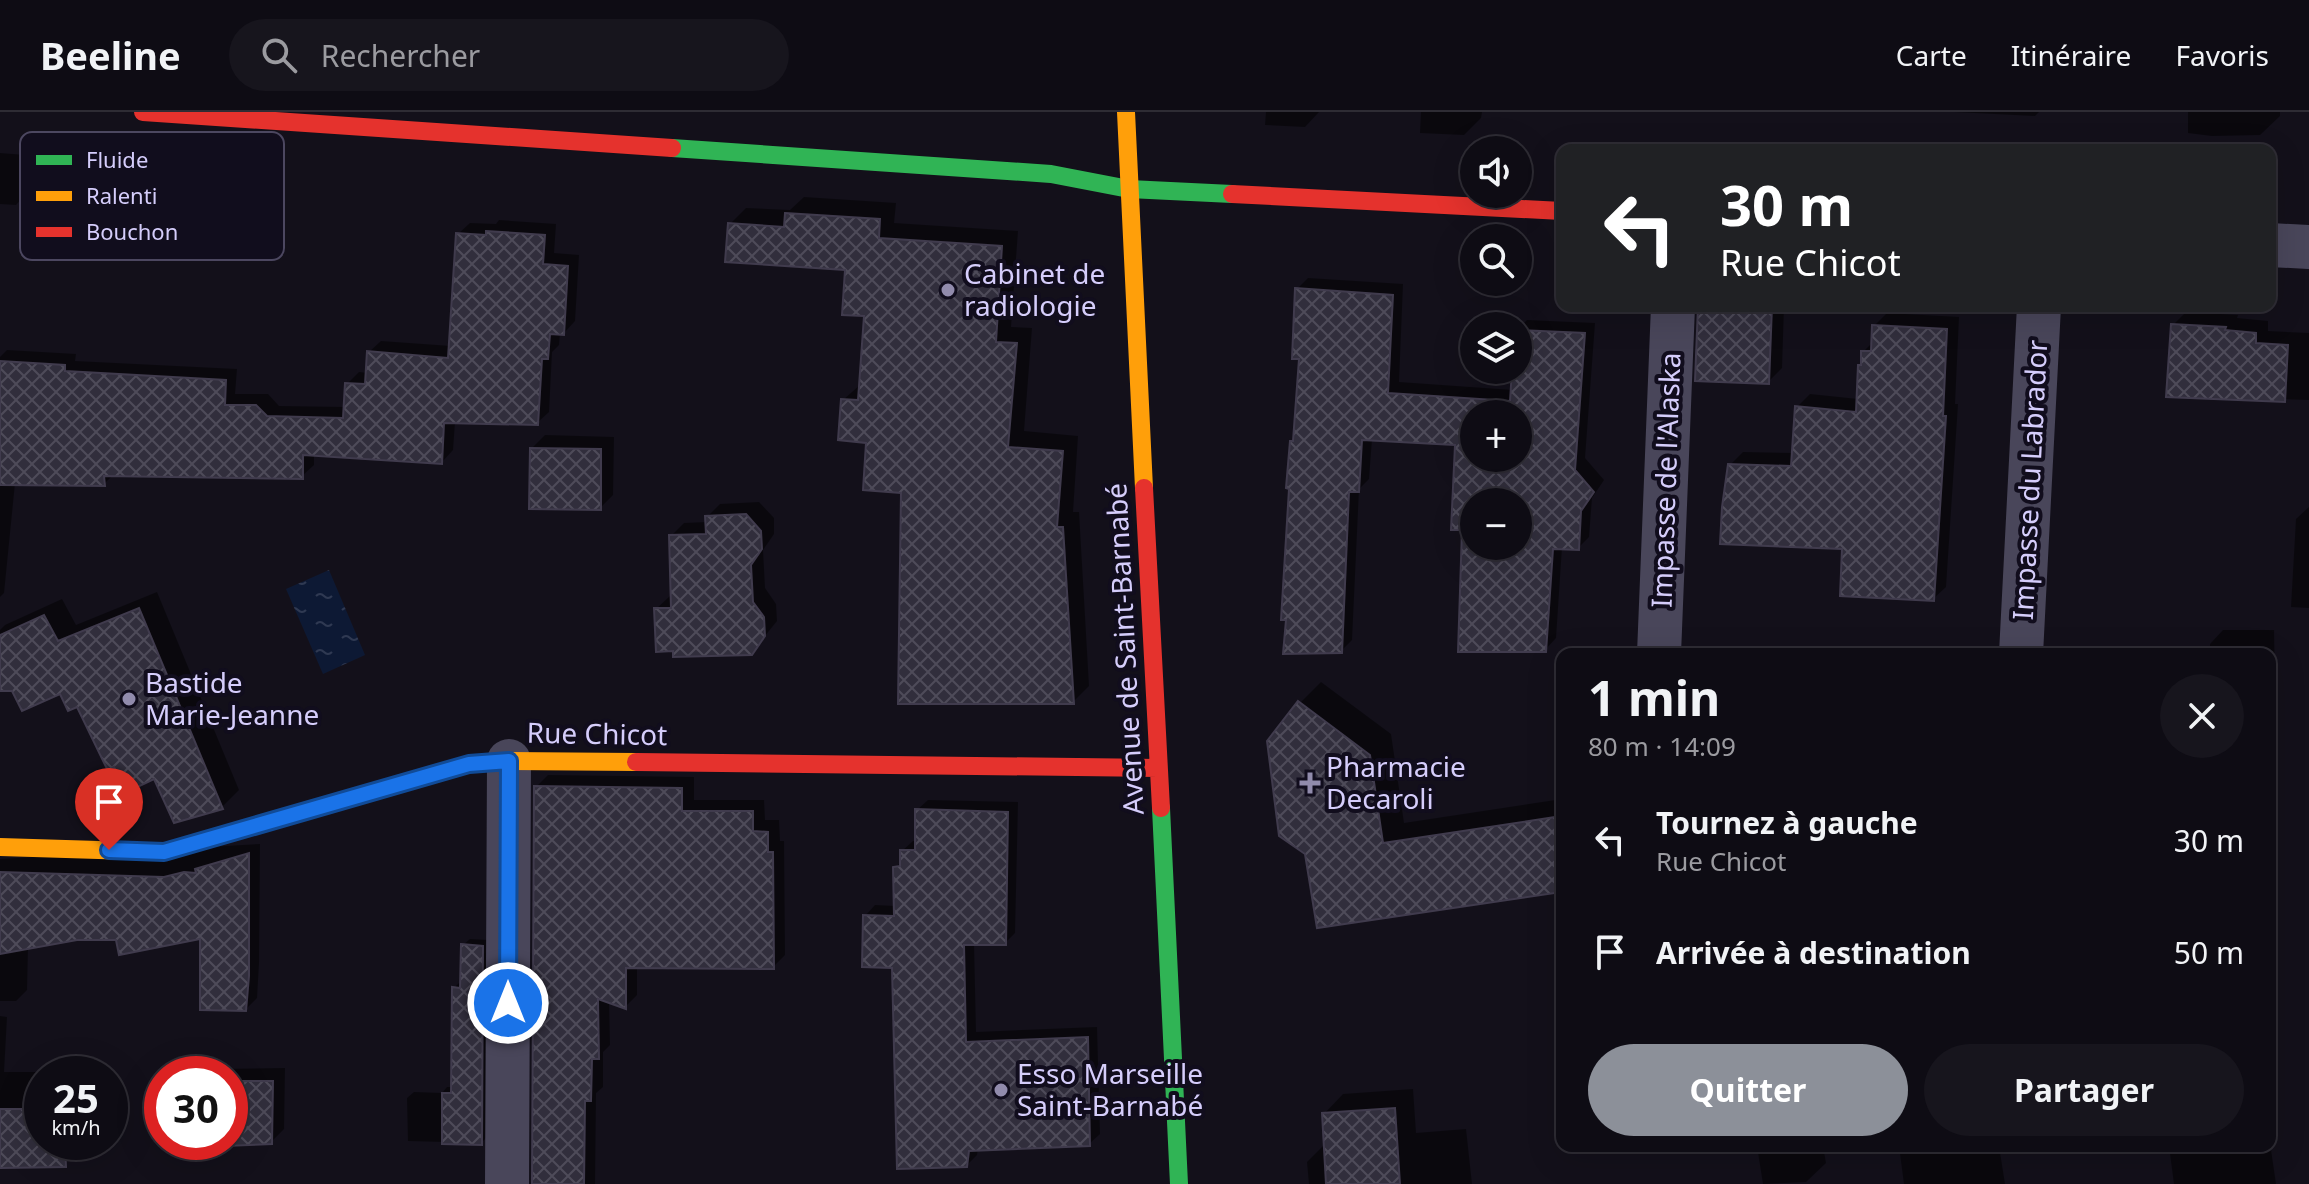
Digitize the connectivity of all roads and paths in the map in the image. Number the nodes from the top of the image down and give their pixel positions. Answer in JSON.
{"nodes":[{"id":1,"x":143,"y":112,"type":"edge"},
{"id":2,"x":1126,"y":112,"type":"edge"},
{"id":3,"x":1129,"y":189,"type":"junction"},
{"id":4,"x":1556,"y":211,"type":"edge"},
{"id":5,"x":2276,"y":245,"type":"edge"},
{"id":6,"x":2309,"y":247,"type":"edge"},
{"id":7,"x":1673,"y":312,"type":"edge"},
{"id":8,"x":2039,"y":312,"type":"edge"},
{"id":9,"x":1659,"y":648,"type":"edge"},
{"id":10,"x":2021,"y":648,"type":"edge"},
{"id":11,"x":509,"y":761,"type":"junction"},
{"id":12,"x":1158,"y":768,"type":"junction"},
{"id":13,"x":0,"y":847,"type":"edge"},
{"id":14,"x":507,"y":1184,"type":"edge"},
{"id":15,"x":1179,"y":1184,"type":"edge"}],
"edges":[{"from":1,"to":3,"type":"street"},
{"from":2,"to":3,"type":"street","name":"Avenue de Saint-Barnabé"},
{"from":3,"to":4,"type":"street"},
{"from":3,"to":12,"type":"street","name":"Avenue de Saint-Barnabé"},
{"from":5,"to":6,"type":"street"},
{"from":7,"to":9,"type":"street","name":"Impasse de l'Alaska"},
{"from":8,"to":10,"type":"street","name":"Impasse du Labrador"},
{"from":11,"to":12,"type":"street","name":"Rue Chicot"},
{"from":11,"to":13,"type":"street","name":"Rue Chicot"},
{"from":11,"to":14,"type":"street"},
{"from":12,"to":15,"type":"street","name":"Avenue de Saint-Barnabé"}]}
